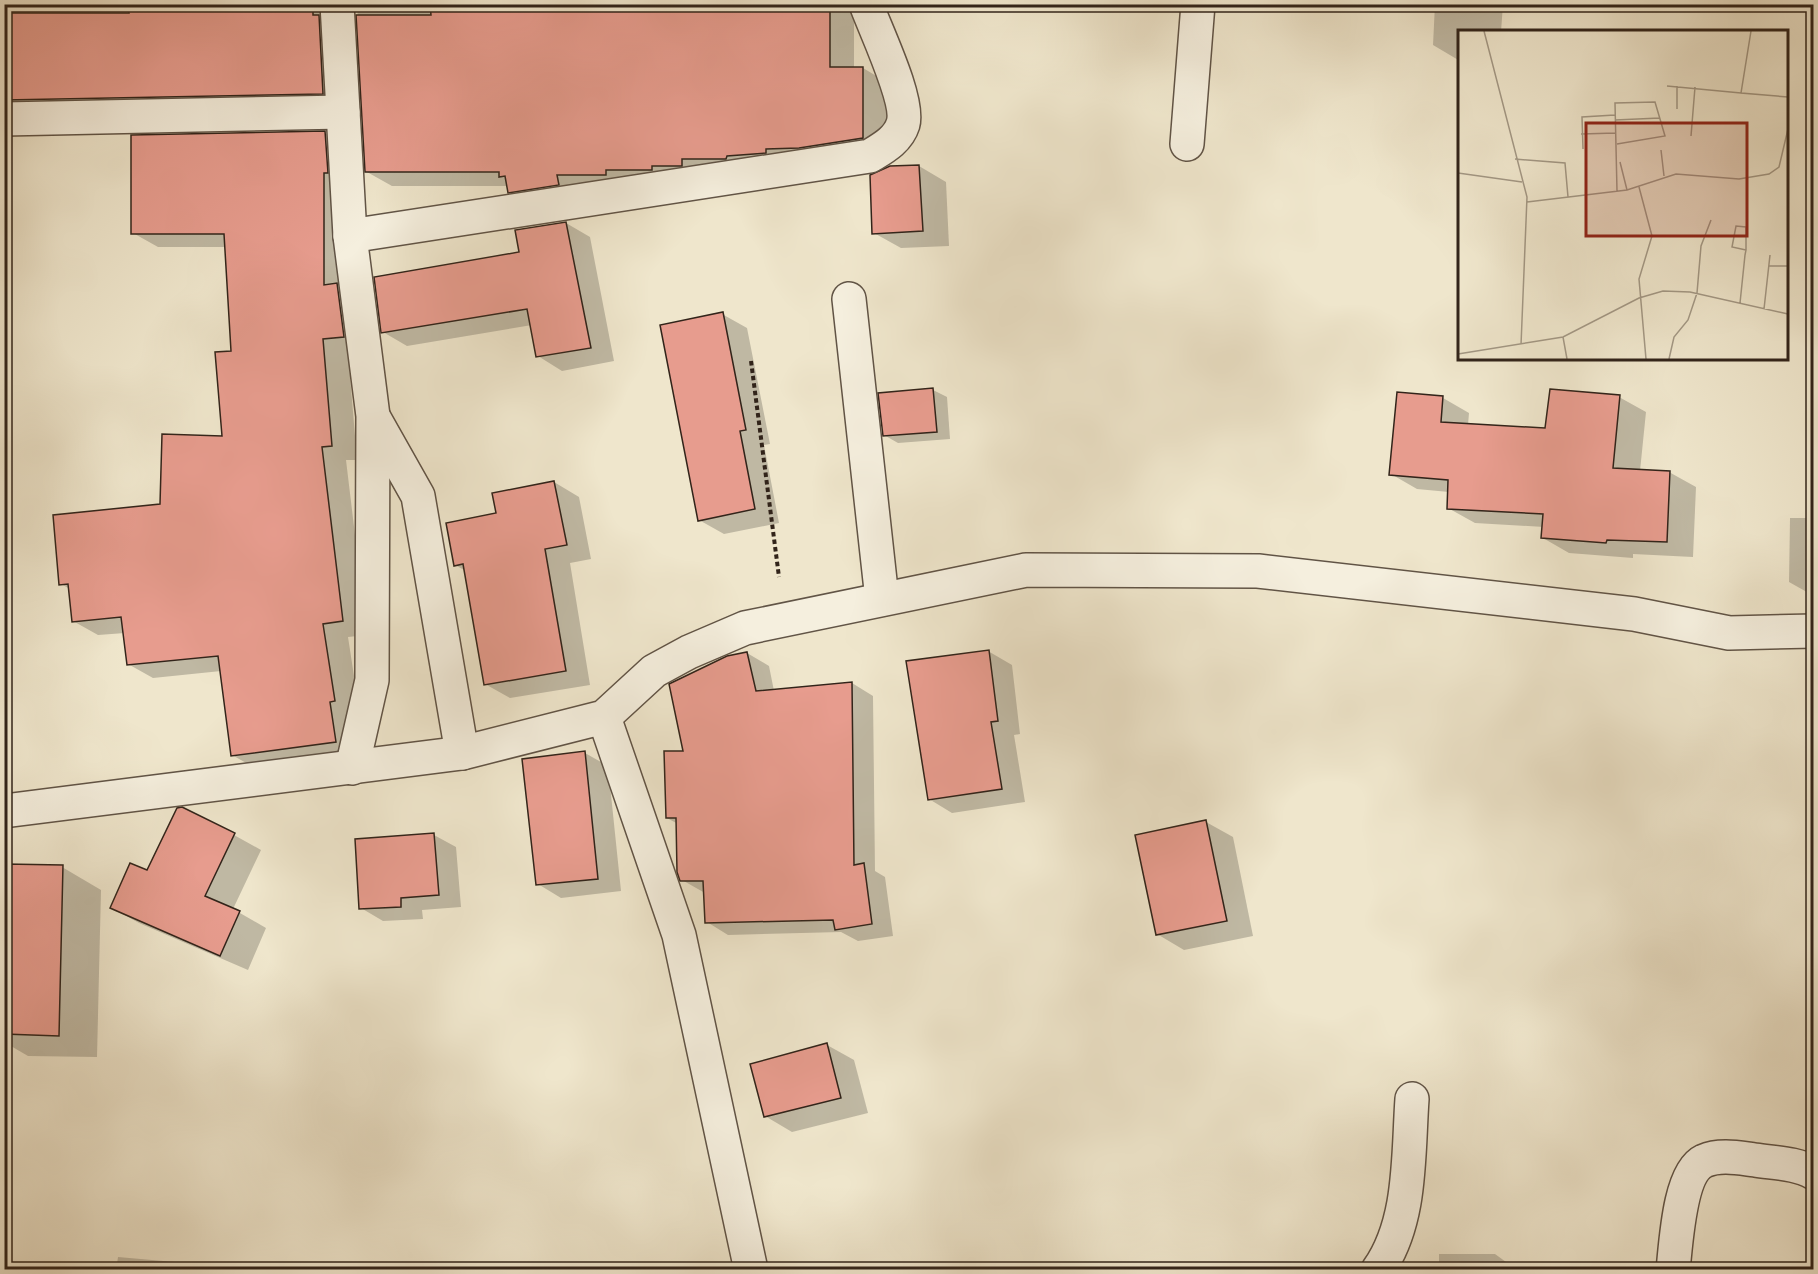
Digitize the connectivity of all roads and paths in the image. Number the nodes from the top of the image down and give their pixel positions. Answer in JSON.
{"nodes":[{"id":1,"x":338,"y":4,"type":"edge"},
{"id":2,"x":866,"y":4,"type":"edge"},
{"id":3,"x":1198,"y":4,"type":"edge"},
{"id":4,"x":343,"y":112,"type":"junction"},
{"id":5,"x":4,"y":119,"type":"edge"},
{"id":6,"x":1187,"y":144,"type":"dead end"},
{"id":7,"x":350,"y":236,"type":"junction"},
{"id":8,"x":849,"y":299,"type":"dead end"},
{"id":9,"x":751,"y":361,"type":"dead end"},
{"id":10,"x":373,"y":416,"type":"junction"},
{"id":11,"x":882,"y":600,"type":"junction"},
{"id":12,"x":784,"y":619,"type":"junction"},
{"id":13,"x":1814,"y":631,"type":"edge"},
{"id":14,"x":604,"y":717,"type":"junction"},
{"id":15,"x":462,"y":753,"type":"junction"},
{"id":16,"x":352,"y":768,"type":"junction"},
{"id":17,"x":4,"y":811,"type":"edge"},
{"id":18,"x":1412,"y":1099,"type":"dead end"},
{"id":19,"x":1814,"y":1173,"type":"edge"},
{"id":20,"x":751,"y":1269,"type":"edge"},
{"id":21,"x":1378,"y":1269,"type":"edge"},
{"id":22,"x":1673,"y":1269,"type":"edge"}],
"edges":[{"from":1,"to":4,"type":"street"},
{"from":2,"to":7,"type":"street"},
{"from":3,"to":6,"type":"street"},
{"from":4,"to":5,"type":"street"},
{"from":4,"to":7,"type":"street"},
{"from":7,"to":10,"type":"street"},
{"from":8,"to":11,"type":"street"},
{"from":9,"to":12,"type":"path"},
{"from":10,"to":15,"type":"street"},
{"from":10,"to":16,"type":"street"},
{"from":11,"to":12,"type":"street"},
{"from":11,"to":13,"type":"street"},
{"from":12,"to":14,"type":"street"},
{"from":14,"to":15,"type":"street"},
{"from":14,"to":20,"type":"street"},
{"from":15,"to":16,"type":"street"},
{"from":16,"to":17,"type":"street"},
{"from":18,"to":21,"type":"street"},
{"from":19,"to":22,"type":"street"}]}
